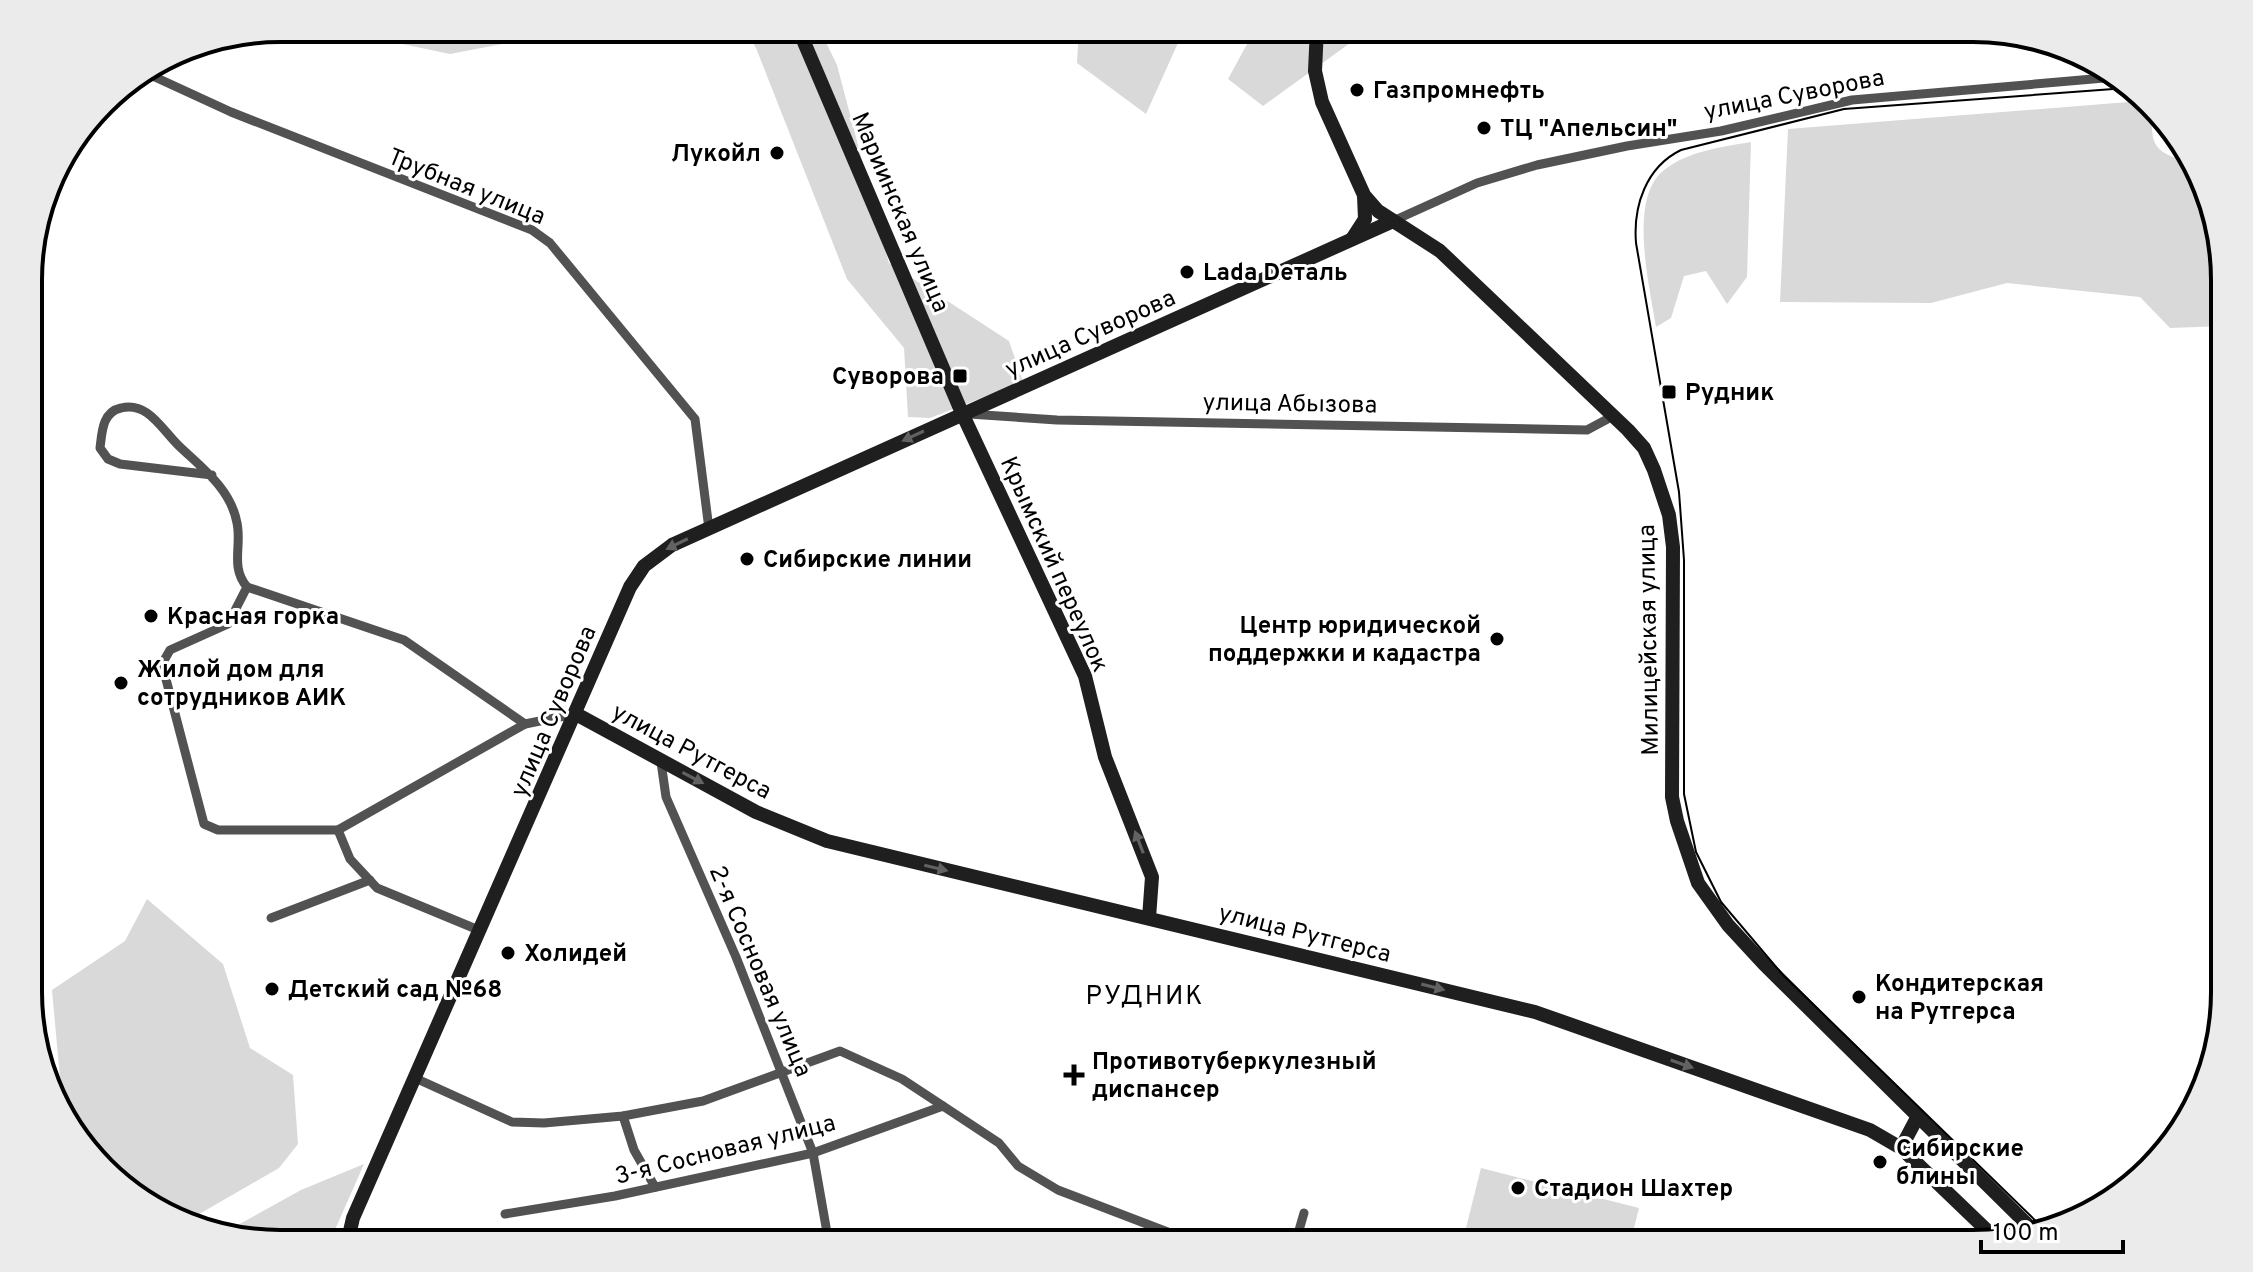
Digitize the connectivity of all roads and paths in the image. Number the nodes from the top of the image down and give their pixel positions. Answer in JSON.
{"nodes":[{"id":1,"x":1317,"y":42,"type":"edge"},
{"id":2,"x":804,"y":43,"type":"edge"},
{"id":3,"x":156,"y":77,"type":"edge"},
{"id":4,"x":2099,"y":78,"type":"edge"},
{"id":5,"x":1364,"y":195,"type":"junction"},
{"id":6,"x":1393,"y":221,"type":"junction"},
{"id":7,"x":1351,"y":240,"type":"junction"},
{"id":8,"x":962,"y":413,"type":"junction"},
{"id":9,"x":1615,"y":415,"type":"junction"},
{"id":10,"x":212,"y":475,"type":"junction"},
{"id":11,"x":709,"y":529,"type":"junction"},
{"id":12,"x":247,"y":587,"type":"junction"},
{"id":13,"x":576,"y":714,"type":"junction"},
{"id":14,"x":525,"y":724,"type":"junction"},
{"id":15,"x":661,"y":762,"type":"junction"},
{"id":16,"x":338,"y":830,"type":"junction"},
{"id":17,"x":370,"y":880,"type":"junction"},
{"id":18,"x":271,"y":918,"type":"dead end"},
{"id":19,"x":1149,"y":918,"type":"junction"},
{"id":20,"x":481,"y":931,"type":"junction"},
{"id":21,"x":783,"y":1073,"type":"junction"},
{"id":22,"x":415,"y":1078,"type":"junction"},
{"id":23,"x":943,"y":1106,"type":"junction"},
{"id":24,"x":623,"y":1116,"type":"junction"},
{"id":25,"x":1918,"y":1116,"type":"junction"},
{"id":26,"x":1901,"y":1148,"type":"junction"},
{"id":27,"x":813,"y":1153,"type":"junction"},
{"id":28,"x":655,"y":1187,"type":"junction"},
{"id":29,"x":1304,"y":1213,"type":"dead end"},
{"id":30,"x":505,"y":1214,"type":"dead end"},
{"id":31,"x":2027,"y":1224,"type":"edge"},
{"id":32,"x":1161,"y":1229,"type":"edge"},
{"id":33,"x":1299,"y":1229,"type":"edge"},
{"id":34,"x":1985,"y":1229,"type":"edge"},
{"id":35,"x":350,"y":1230,"type":"edge"},
{"id":36,"x":826,"y":1230,"type":"edge"}],
"edges":[{"from":1,"to":5,"type":"main road"},
{"from":2,"to":8,"type":"main road","name":"Мариинская улица"},
{"from":3,"to":11,"type":"street","name":"Трубная улица"},
{"from":4,"to":6,"type":"street","name":"улица Суворова"},
{"from":5,"to":6,"type":"main road","name":"Милицейская улица"},
{"from":5,"to":7,"type":"main road"},
{"from":6,"to":7,"type":"main road","name":"улица Суворова"},
{"from":6,"to":9,"type":"main road","name":"Милицейская улица"},
{"from":7,"to":8,"type":"main road","name":"улица Суворова"},
{"from":8,"to":9,"type":"street","name":"улица Абызова"},
{"from":8,"to":11,"type":"main road","name":"улица Суворова","one_way":true},
{"from":19,"to":8,"type":"main road","name":"Крымский переулок","one_way":true},
{"from":9,"to":25,"type":"main road","name":"Милицейская улица"},
{"from":10,"to":10,"type":"street"},
{"from":10,"to":12,"type":"street"},
{"from":11,"to":13,"type":"main road","name":"улица Суворова","one_way":true},
{"from":12,"to":14,"type":"street"},
{"from":12,"to":16,"type":"street"},
{"from":13,"to":14,"type":"street"},
{"from":13,"to":15,"type":"main road","name":"улица Рутгерса"},
{"from":13,"to":20,"type":"main road","name":"улица Суворова"},
{"from":14,"to":16,"type":"street"},
{"from":15,"to":19,"type":"main road","name":"улица Рутгерса","one_way":true},
{"from":15,"to":21,"type":"street","name":"2-я Сосновая улица"},
{"from":16,"to":17,"type":"street"},
{"from":17,"to":18,"type":"street"},
{"from":17,"to":20,"type":"street"},
{"from":19,"to":26,"type":"main road","name":"улица Рутгерса","one_way":true},
{"from":20,"to":22,"type":"main road","name":"улица Суворова"},
{"from":21,"to":23,"type":"street"},
{"from":21,"to":24,"type":"street"},
{"from":21,"to":27,"type":"street","name":"2-я Сосновая улица"},
{"from":22,"to":24,"type":"street"},
{"from":22,"to":35,"type":"main road","name":"улица Суворова"},
{"from":23,"to":27,"type":"street","name":"3-я Сосновая улица"},
{"from":23,"to":32,"type":"street"},
{"from":24,"to":28,"type":"street"},
{"from":25,"to":26,"type":"main road"},
{"from":25,"to":31,"type":"main road"},
{"from":26,"to":34,"type":"main road","name":"улица Рутгерса"},
{"from":27,"to":28,"type":"street","name":"3-я Сосновая улица"},
{"from":27,"to":36,"type":"street","name":"2-я Сосновая улица"},
{"from":28,"to":30,"type":"street","name":"3-я Сосновая улица"},
{"from":29,"to":33,"type":"street"}]}
